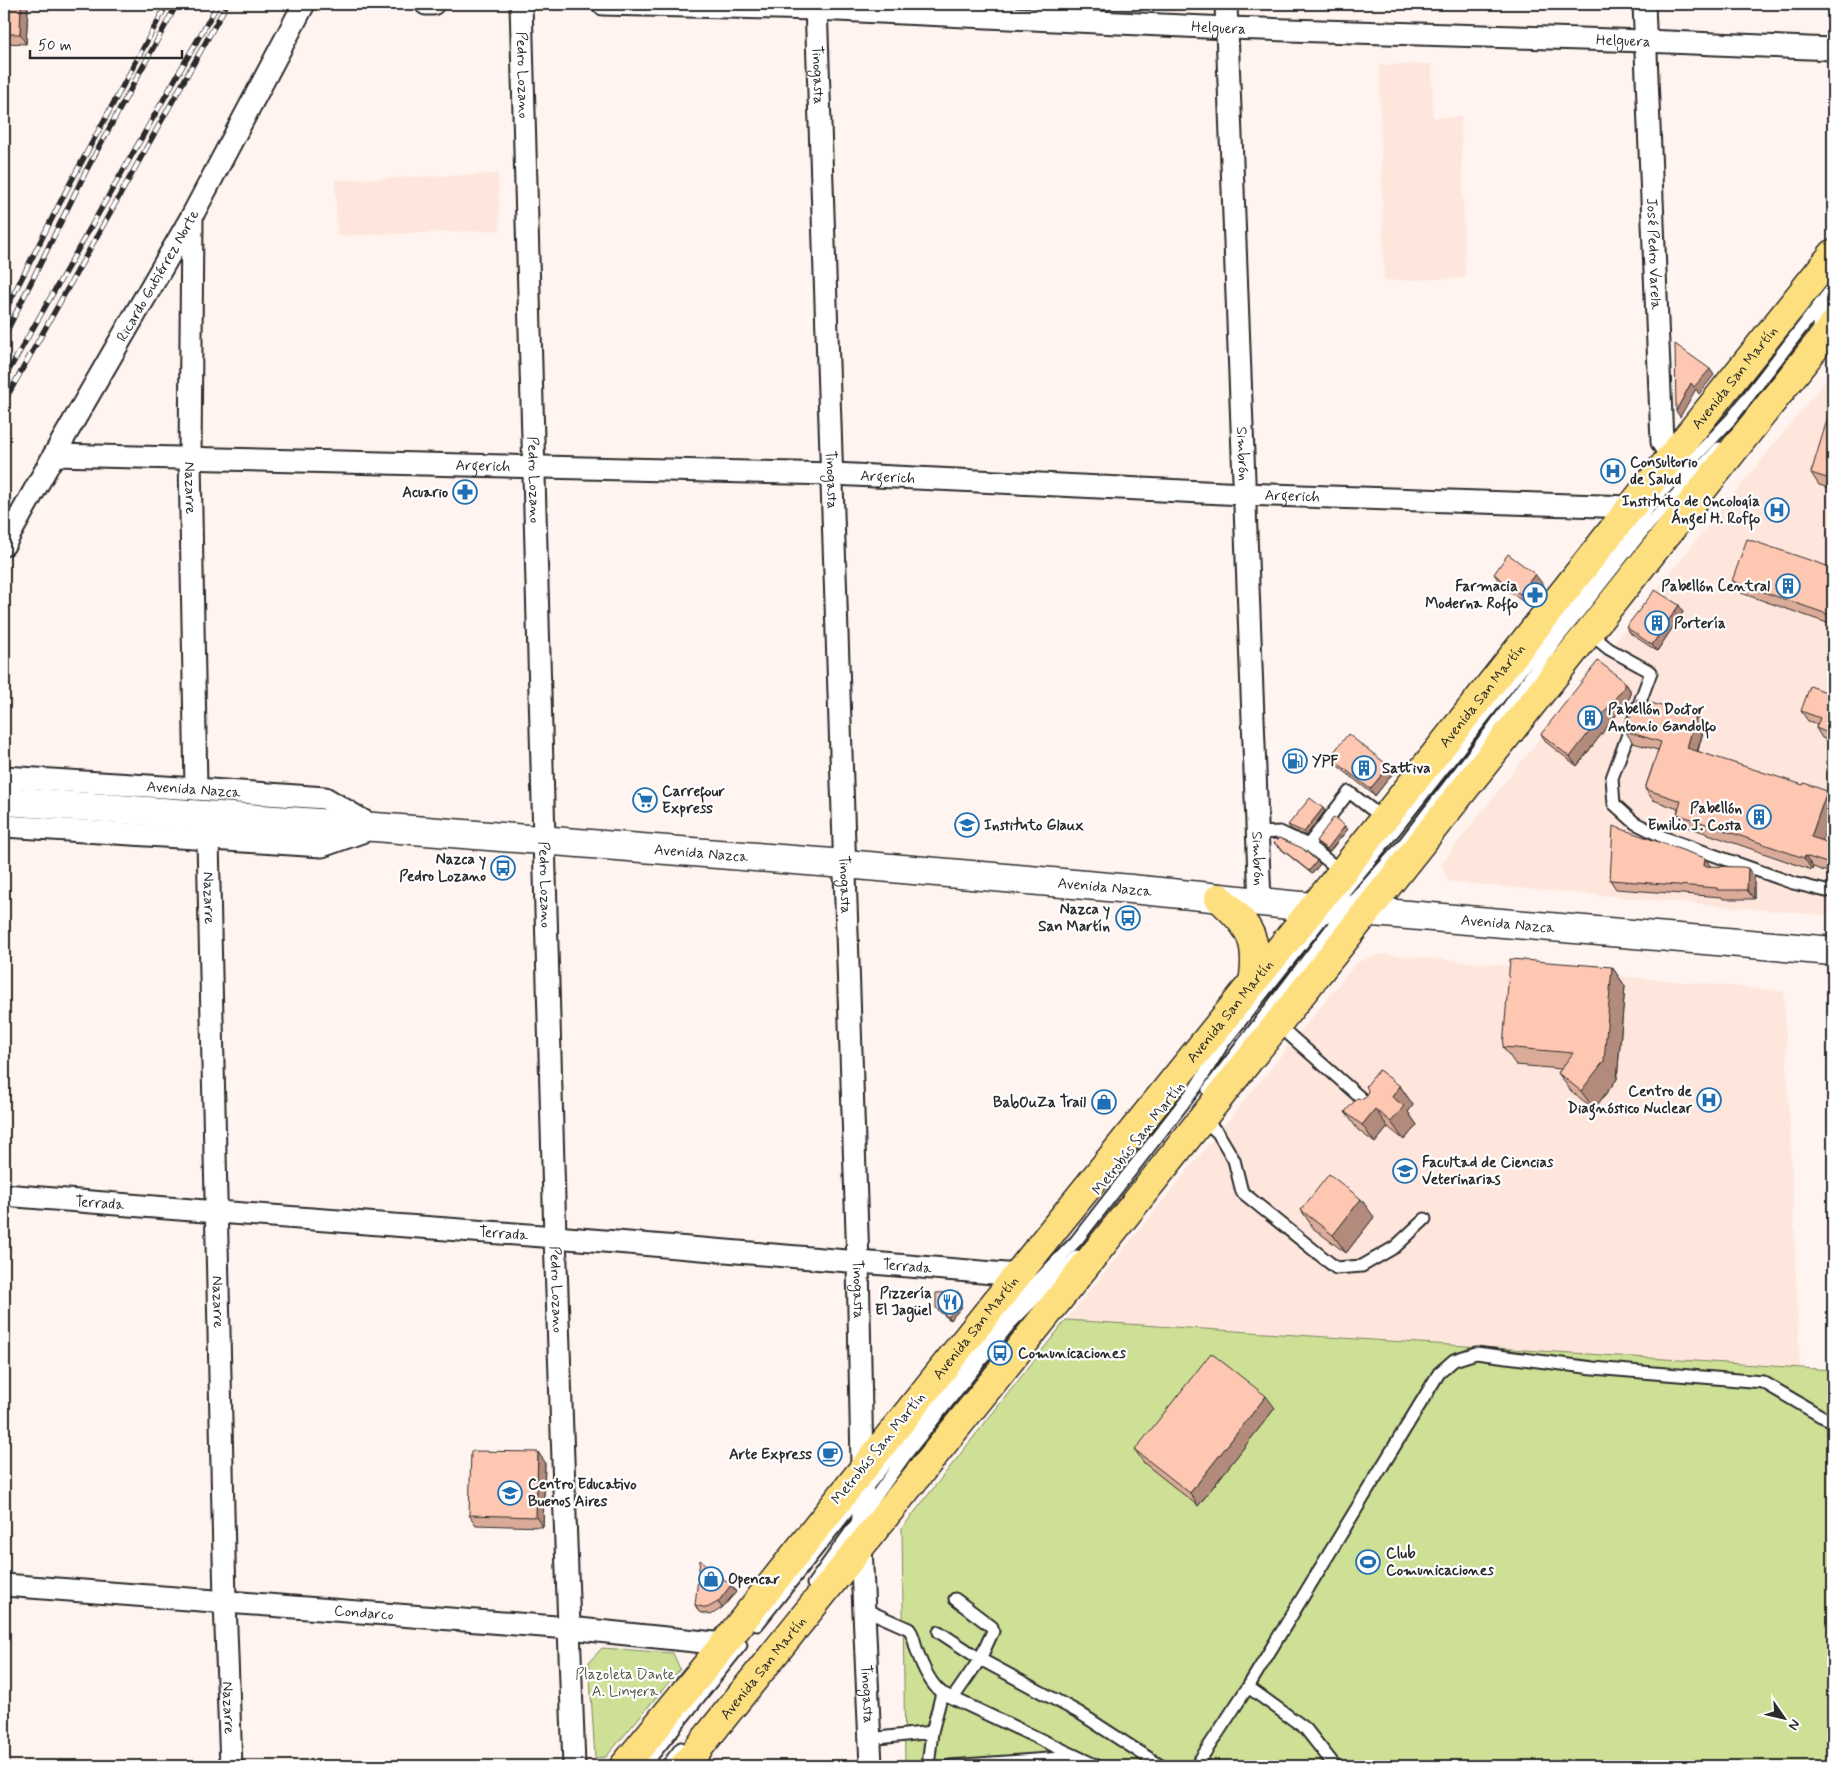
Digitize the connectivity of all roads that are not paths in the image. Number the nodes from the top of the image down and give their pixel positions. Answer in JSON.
{"nodes":[{"id":1,"x":304,"y":4,"type":"edge"},
{"id":2,"x":426,"y":4,"type":"edge"},
{"id":3,"x":433,"y":4,"type":"edge"},
{"id":4,"x":521,"y":4,"type":"edge"},
{"id":5,"x":604,"y":4,"type":"edge"},
{"id":6,"x":1226,"y":4,"type":"edge"},
{"id":7,"x":1644,"y":4,"type":"edge"},
{"id":8,"x":816,"y":6,"type":"edge"},
{"id":9,"x":1227,"y":28,"type":"junction"},
{"id":10,"x":1645,"y":41,"type":"junction"},
{"id":11,"x":1833,"y":49,"type":"edge"},
{"id":12,"x":192,"y":216,"type":"junction"},
{"id":13,"x":1833,"y":254,"type":"edge"},
{"id":14,"x":1833,"y":287,"type":"edge"},
{"id":15,"x":1833,"y":305,"type":"edge"},
{"id":16,"x":1833,"y":324,"type":"edge"},
{"id":17,"x":54,"y":455,"type":"junction"},
{"id":18,"x":190,"y":459,"type":"junction"},
{"id":19,"x":535,"y":468,"type":"junction"},
{"id":20,"x":832,"y":474,"type":"junction"},
{"id":21,"x":1686,"y":475,"type":"junction"},
{"id":22,"x":1244,"y":494,"type":"junction"},
{"id":23,"x":1631,"y":506,"type":"junction"},
{"id":24,"x":4,"y":545,"type":"edge"},
{"id":25,"x":1588,"y":632,"type":"junction"},
{"id":26,"x":4,"y":777,"type":"edge"},
{"id":27,"x":196,"y":788,"type":"junction"},
{"id":28,"x":4,"y":801,"type":"edge"},
{"id":29,"x":1384,"y":819,"type":"junction"},
{"id":30,"x":4,"y":826,"type":"edge"},
{"id":31,"x":375,"y":827,"type":"junction"},
{"id":32,"x":1257,"y":833,"type":"junction"},
{"id":33,"x":208,"y":840,"type":"junction"},
{"id":34,"x":545,"y":841,"type":"junction"},
{"id":35,"x":1308,"y":845,"type":"junction"},
{"id":36,"x":845,"y":864,"type":"junction"},
{"id":37,"x":1342,"y":872,"type":"junction"},
{"id":38,"x":1833,"y":890,"type":"edge"},
{"id":39,"x":1219,"y":898,"type":"junction"},
{"id":40,"x":1260,"y":902,"type":"junction"},
{"id":41,"x":1339,"y":909,"type":"junction"},
{"id":42,"x":1833,"y":951,"type":"edge"},
{"id":43,"x":1253,"y":983,"type":"junction"},
{"id":44,"x":1277,"y":1024,"type":"junction"},
{"id":45,"x":1374,"y":1110,"type":"edge"},
{"id":46,"x":1202,"y":1118,"type":"junction"},
{"id":47,"x":4,"y":1195,"type":"edge"},
{"id":48,"x":217,"y":1212,"type":"junction"},
{"id":49,"x":1425,"y":1219,"type":"dead end"},
{"id":50,"x":555,"y":1236,"type":"junction"},
{"id":51,"x":858,"y":1262,"type":"junction"},
{"id":52,"x":1037,"y":1289,"type":"junction"},
{"id":53,"x":1833,"y":1421,"type":"edge"},
{"id":54,"x":862,"y":1482,"type":"junction"},
{"id":55,"x":863,"y":1515,"type":"junction"},
{"id":56,"x":861,"y":1546,"type":"junction"},
{"id":57,"x":4,"y":1585,"type":"edge"},
{"id":58,"x":804,"y":1595,"type":"dead end"},
{"id":59,"x":955,"y":1599,"type":"dead end"},
{"id":60,"x":226,"y":1601,"type":"junction"},
{"id":61,"x":864,"y":1609,"type":"junction"},
{"id":62,"x":569,"y":1628,"type":"junction"},
{"id":63,"x":939,"y":1632,"type":"dead end"},
{"id":64,"x":724,"y":1644,"type":"junction"},
{"id":65,"x":980,"y":1659,"type":"junction"},
{"id":66,"x":1248,"y":1687,"type":"junction"},
{"id":67,"x":947,"y":1696,"type":"junction"},
{"id":68,"x":932,"y":1732,"type":"junction"},
{"id":69,"x":870,"y":1739,"type":"junction"},
{"id":70,"x":684,"y":1755,"type":"edge"},
{"id":71,"x":1078,"y":1757,"type":"junction"},
{"id":72,"x":231,"y":1766,"type":"edge"},
{"id":73,"x":574,"y":1766,"type":"edge"},
{"id":74,"x":624,"y":1766,"type":"edge"},
{"id":75,"x":644,"y":1766,"type":"edge"},
{"id":76,"x":666,"y":1766,"type":"edge"},
{"id":77,"x":871,"y":1766,"type":"edge"},
{"id":78,"x":928,"y":1766,"type":"edge"},
{"id":79,"x":950,"y":1766,"type":"edge"},
{"id":80,"x":1097,"y":1766,"type":"edge"},
{"id":81,"x":1161,"y":1766,"type":"edge"},
{"id":82,"x":1196,"y":1766,"type":"edge"},
{"id":83,"x":1335,"y":1766,"type":"edge"}],
"edges":[{"from":1,"to":12,"type":"street","name":"Ricardo Gutiérrez Norte"},
{"from":2,"to":3,"type":"street"},
{"from":4,"to":19,"type":"street","name":"Pedro Lozano"},
{"from":5,"to":8,"type":"street","name":"Helguera"},
{"from":6,"to":9,"type":"street","name":"Simbrón"},
{"from":7,"to":10,"type":"street","name":"José Pedro Varela"},
{"from":8,"to":9,"type":"street","name":"Helguera"},
{"from":8,"to":20,"type":"street","name":"Tinogasta"},
{"from":9,"to":10,"type":"street","name":"Helguera"},
{"from":9,"to":22,"type":"street","name":"Simbrón"},
{"from":10,"to":11,"type":"street","name":"Helguera"},
{"from":10,"to":21,"type":"street","name":"José Pedro Varela"},
{"from":12,"to":17,"type":"street","name":"Ricardo Gutiérrez Norte"},
{"from":12,"to":18,"type":"street","name":"Nazarre"},
{"from":13,"to":21,"type":"main road","name":"Avenida San Martín"},
{"from":14,"to":21,"type":"lane","name":"Metrobús San Martín"},
{"from":15,"to":21,"type":"lane","name":"Metrobús San Martín"},
{"from":16,"to":21,"type":"main road","name":"Avenida San Martín"},
{"from":17,"to":18,"type":"street","name":"Argerich"},
{"from":17,"to":24,"type":"street","name":"Ricardo Gutiérrez Norte"},
{"from":18,"to":19,"type":"street","name":"Argerich"},
{"from":18,"to":27,"type":"street","name":"Nazarre"},
{"from":19,"to":20,"type":"street","name":"Argerich"},
{"from":19,"to":34,"type":"street","name":"Pedro Lozano"},
{"from":20,"to":22,"type":"street","name":"Argerich"},
{"from":20,"to":36,"type":"street","name":"Tinogasta"},
{"from":21,"to":23,"type":"main road","name":"Avenida San Martín"},
{"from":21,"to":25,"type":"main road","name":"Avenida San Martín"},
{"from":21,"to":41,"type":"lane","name":"Metrobús San Martín"},
{"from":22,"to":23,"type":"street","name":"Argerich"},
{"from":22,"to":32,"type":"street","name":"Simbrón"},
{"from":23,"to":29,"type":"main road","name":"Avenida San Martín"},
{"from":25,"to":38,"type":"lane"},
{"from":25,"to":41,"type":"main road","name":"Avenida San Martín"},
{"from":26,"to":27,"type":"street","name":"Avenida Nazca"},
{"from":27,"to":31,"type":"street","name":"Avenida Nazca"},
{"from":28,"to":31,"type":"main road","name":"Avenida Nazca"},
{"from":29,"to":35,"type":"lane"},
{"from":29,"to":37,"type":"main road","name":"Avenida San Martín"},
{"from":30,"to":33,"type":"street","name":"Avenida Nazca"},
{"from":31,"to":33,"type":"street","name":"Avenida Nazca"},
{"from":31,"to":34,"type":"main road","name":"Avenida Nazca"},
{"from":32,"to":35,"type":"lane"},
{"from":32,"to":40,"type":"street","name":"Simbrón"},
{"from":33,"to":48,"type":"street","name":"Nazarre"},
{"from":34,"to":36,"type":"main road","name":"Avenida Nazca"},
{"from":34,"to":50,"type":"street","name":"Pedro Lozano"},
{"from":35,"to":37,"type":"lane"},
{"from":36,"to":39,"type":"main road","name":"Avenida Nazca"},
{"from":36,"to":51,"type":"street","name":"Tinogasta"},
{"from":37,"to":41,"type":"main road","name":"Avenida San Martín"},
{"from":39,"to":40,"type":"main road","name":"Avenida Nazca"},
{"from":39,"to":43,"type":"main road"},
{"from":40,"to":41,"type":"main road","name":"Avenida Nazca"},
{"from":41,"to":42,"type":"main road","name":"Avenida Nazca"},
{"from":41,"to":43,"type":"main road","name":"Avenida San Martín"},
{"from":41,"to":44,"type":"main road","name":"Avenida San Martín"},
{"from":41,"to":52,"type":"lane","name":"Metrobús San Martín"},
{"from":43,"to":52,"type":"main road","name":"Avenida San Martín"},
{"from":44,"to":45,"type":"lane"},
{"from":44,"to":46,"type":"main road","name":"Avenida San Martín"},
{"from":46,"to":49,"type":"lane"},
{"from":46,"to":52,"type":"main road","name":"Avenida San Martín"},
{"from":47,"to":48,"type":"street","name":"Terrada"},
{"from":48,"to":50,"type":"street","name":"Terrada"},
{"from":48,"to":60,"type":"street","name":"Nazarre"},
{"from":50,"to":51,"type":"street","name":"Terrada"},
{"from":50,"to":62,"type":"street","name":"Pedro Lozano"},
{"from":51,"to":52,"type":"street","name":"Terrada"},
{"from":51,"to":54,"type":"street","name":"Tinogasta"},
{"from":52,"to":54,"type":"main road","name":"Avenida San Martín"},
{"from":52,"to":55,"type":"lane","name":"Metrobús San Martín"},
{"from":52,"to":56,"type":"main road","name":"Avenida San Martín"},
{"from":53,"to":66,"type":"lane"},
{"from":54,"to":55,"type":"street","name":"Tinogasta"},
{"from":54,"to":64,"type":"main road","name":"Avenida San Martín"},
{"from":54,"to":75,"type":"lane","name":"Metrobús San Martín"},
{"from":55,"to":56,"type":"street","name":"Tinogasta"},
{"from":55,"to":58,"type":"lane","name":"Metrobús San Martín"},
{"from":56,"to":61,"type":"street","name":"Tinogasta"},
{"from":56,"to":70,"type":"main road","name":"Avenida San Martín"},
{"from":57,"to":60,"type":"street","name":"Condarco"},
{"from":59,"to":65,"type":"lane"},
{"from":60,"to":62,"type":"street","name":"Condarco"},
{"from":60,"to":72,"type":"street","name":"Nazarre"},
{"from":61,"to":67,"type":"lane"},
{"from":61,"to":69,"type":"street","name":"Tinogasta"},
{"from":62,"to":64,"type":"street","name":"Condarco"},
{"from":62,"to":73,"type":"street","name":"Pedro Lozano"},
{"from":63,"to":65,"type":"lane"},
{"from":64,"to":74,"type":"main road","name":"Avenida San Martín"},
{"from":65,"to":67,"type":"lane"},
{"from":65,"to":81,"type":"lane"},
{"from":66,"to":82,"type":"lane"},
{"from":66,"to":83,"type":"lane"},
{"from":67,"to":68,"type":"lane"},
{"from":67,"to":71,"type":"lane"},
{"from":68,"to":69,"type":"lane"},
{"from":68,"to":78,"type":"lane"},
{"from":69,"to":77,"type":"street","name":"Tinogasta"},
{"from":70,"to":76,"type":"lane"},
{"from":71,"to":79,"type":"lane"},
{"from":71,"to":80,"type":"lane"}]}
